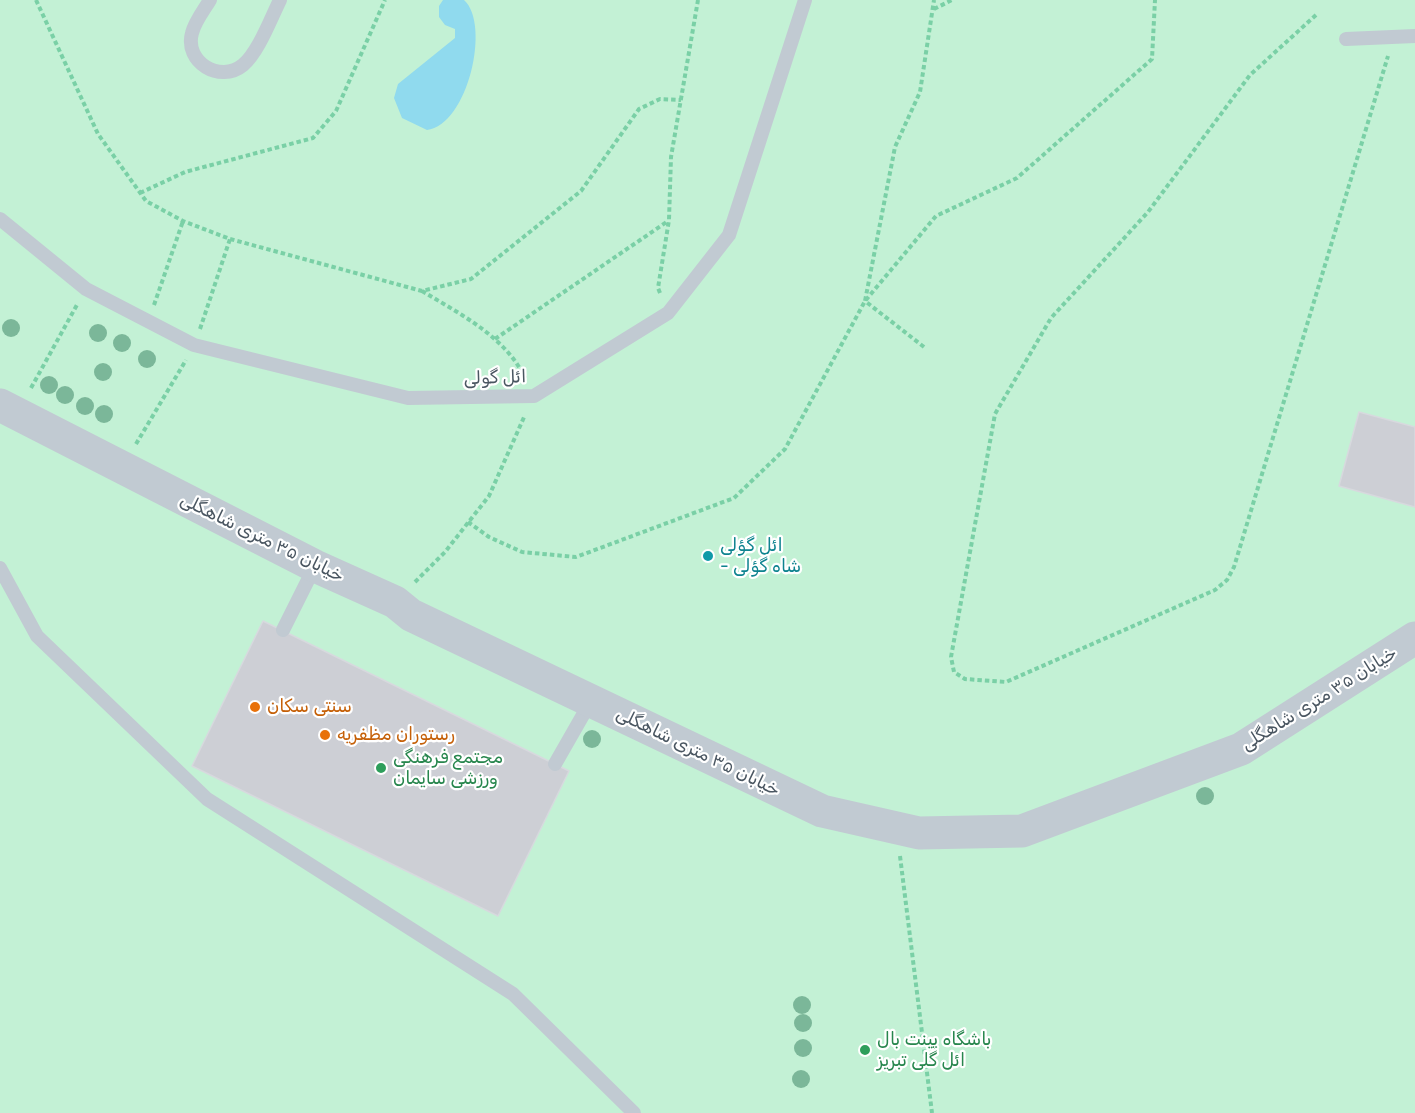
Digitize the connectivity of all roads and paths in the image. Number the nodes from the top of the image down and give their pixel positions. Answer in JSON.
{"nodes":[{"id":1,"x":36,"y":0,"type":"edge"},
{"id":2,"x":210,"y":0,"type":"edge"},
{"id":3,"x":280,"y":0,"type":"edge"},
{"id":4,"x":385,"y":0,"type":"edge"},
{"id":5,"x":698,"y":0,"type":"edge"},
{"id":6,"x":805,"y":0,"type":"edge"},
{"id":7,"x":934,"y":0,"type":"edge"},
{"id":8,"x":952,"y":0,"type":"edge"},
{"id":9,"x":1155,"y":0,"type":"edge"},
{"id":10,"x":933,"y":9,"type":"junction"},
{"id":11,"x":1316,"y":15,"type":"dead end"},
{"id":12,"x":1415,"y":36,"type":"edge"},
{"id":13,"x":1346,"y":39,"type":"dead end"},
{"id":14,"x":1389,"y":52,"type":"dead end"},
{"id":15,"x":681,"y":100,"type":"junction"},
{"id":16,"x":140,"y":193,"type":"junction"},
{"id":17,"x":0,"y":219,"type":"edge"},
{"id":18,"x":669,"y":220,"type":"junction"},
{"id":19,"x":183,"y":221,"type":"junction"},
{"id":20,"x":231,"y":239,"type":"junction"},
{"id":21,"x":86,"y":290,"type":"junction"},
{"id":22,"x":422,"y":291,"type":"junction"},
{"id":23,"x":865,"y":301,"type":"junction"},
{"id":24,"x":668,"y":313,"type":"junction"},
{"id":25,"x":148,"y":321,"type":"junction"},
{"id":26,"x":495,"y":339,"type":"junction"},
{"id":27,"x":194,"y":345,"type":"junction"},
{"id":28,"x":924,"y":347,"type":"dead end"},
{"id":29,"x":534,"y":396,"type":"junction"},
{"id":30,"x":8,"y":410,"type":"edge"},
{"id":31,"x":121,"y":467,"type":"junction"},
{"id":32,"x":468,"y":522,"type":"junction"},
{"id":33,"x":315,"y":566,"type":"junction"},
{"id":34,"x":0,"y":568,"type":"edge"},
{"id":35,"x":395,"y":602,"type":"junction"},
{"id":36,"x":283,"y":630,"type":"dead end"},
{"id":37,"x":1415,"y":638,"type":"edge"},
{"id":38,"x":591,"y":700,"type":"junction"},
{"id":39,"x":555,"y":764,"type":"dead end"},
{"id":40,"x":896,"y":828,"type":"junction"},
{"id":41,"x":634,"y":1113,"type":"edge"},
{"id":42,"x":932,"y":1113,"type":"edge"}],
"edges":[{"from":1,"to":16,"type":"path"},
{"from":2,"to":3,"type":"lane"},
{"from":4,"to":16,"type":"path"},
{"from":5,"to":15,"type":"path"},
{"from":6,"to":24,"type":"lane","name":"ائل گولی"},
{"from":7,"to":10,"type":"path"},
{"from":8,"to":10,"type":"path"},
{"from":9,"to":23,"type":"path"},
{"from":10,"to":23,"type":"path"},
{"from":11,"to":14,"type":"path"},
{"from":12,"to":13,"type":"lane"},
{"from":15,"to":18,"type":"path"},
{"from":15,"to":22,"type":"path"},
{"from":16,"to":19,"type":"path"},
{"from":17,"to":21,"type":"lane","name":"ائل گولی"},
{"from":18,"to":24,"type":"path"},
{"from":18,"to":26,"type":"path"},
{"from":19,"to":20,"type":"path"},
{"from":19,"to":25,"type":"path"},
{"from":20,"to":22,"type":"path"},
{"from":20,"to":27,"type":"path"},
{"from":21,"to":25,"type":"lane","name":"ائل گولی"},
{"from":21,"to":30,"type":"path"},
{"from":22,"to":26,"type":"path"},
{"from":23,"to":28,"type":"path"},
{"from":23,"to":32,"type":"path"},
{"from":24,"to":29,"type":"lane","name":"ائل گولی"},
{"from":25,"to":27,"type":"lane","name":"ائل گولی"},
{"from":26,"to":29,"type":"path"},
{"from":27,"to":29,"type":"lane","name":"ائل گولی"},
{"from":27,"to":31,"type":"path"},
{"from":29,"to":32,"type":"path"},
{"from":30,"to":31,"type":"street","name":"خیابان ۳۵ متری شاهگلی"},
{"from":31,"to":33,"type":"street","name":"خیابان ۳۵ متری شاهگلی"},
{"from":32,"to":35,"type":"path"},
{"from":33,"to":35,"type":"street","name":"خیابان ۳۵ متری شاهگلی"},
{"from":33,"to":36,"type":"lane"},
{"from":34,"to":41,"type":"lane"},
{"from":35,"to":38,"type":"street","name":"خیابان ۳۵ متری شاهگلی"},
{"from":37,"to":40,"type":"street","name":"خیابان ۳۵ متری شاهگلی"},
{"from":38,"to":39,"type":"lane"},
{"from":38,"to":40,"type":"street","name":"خیابان ۳۵ متری شاهگلی"},
{"from":40,"to":42,"type":"path"}]}
